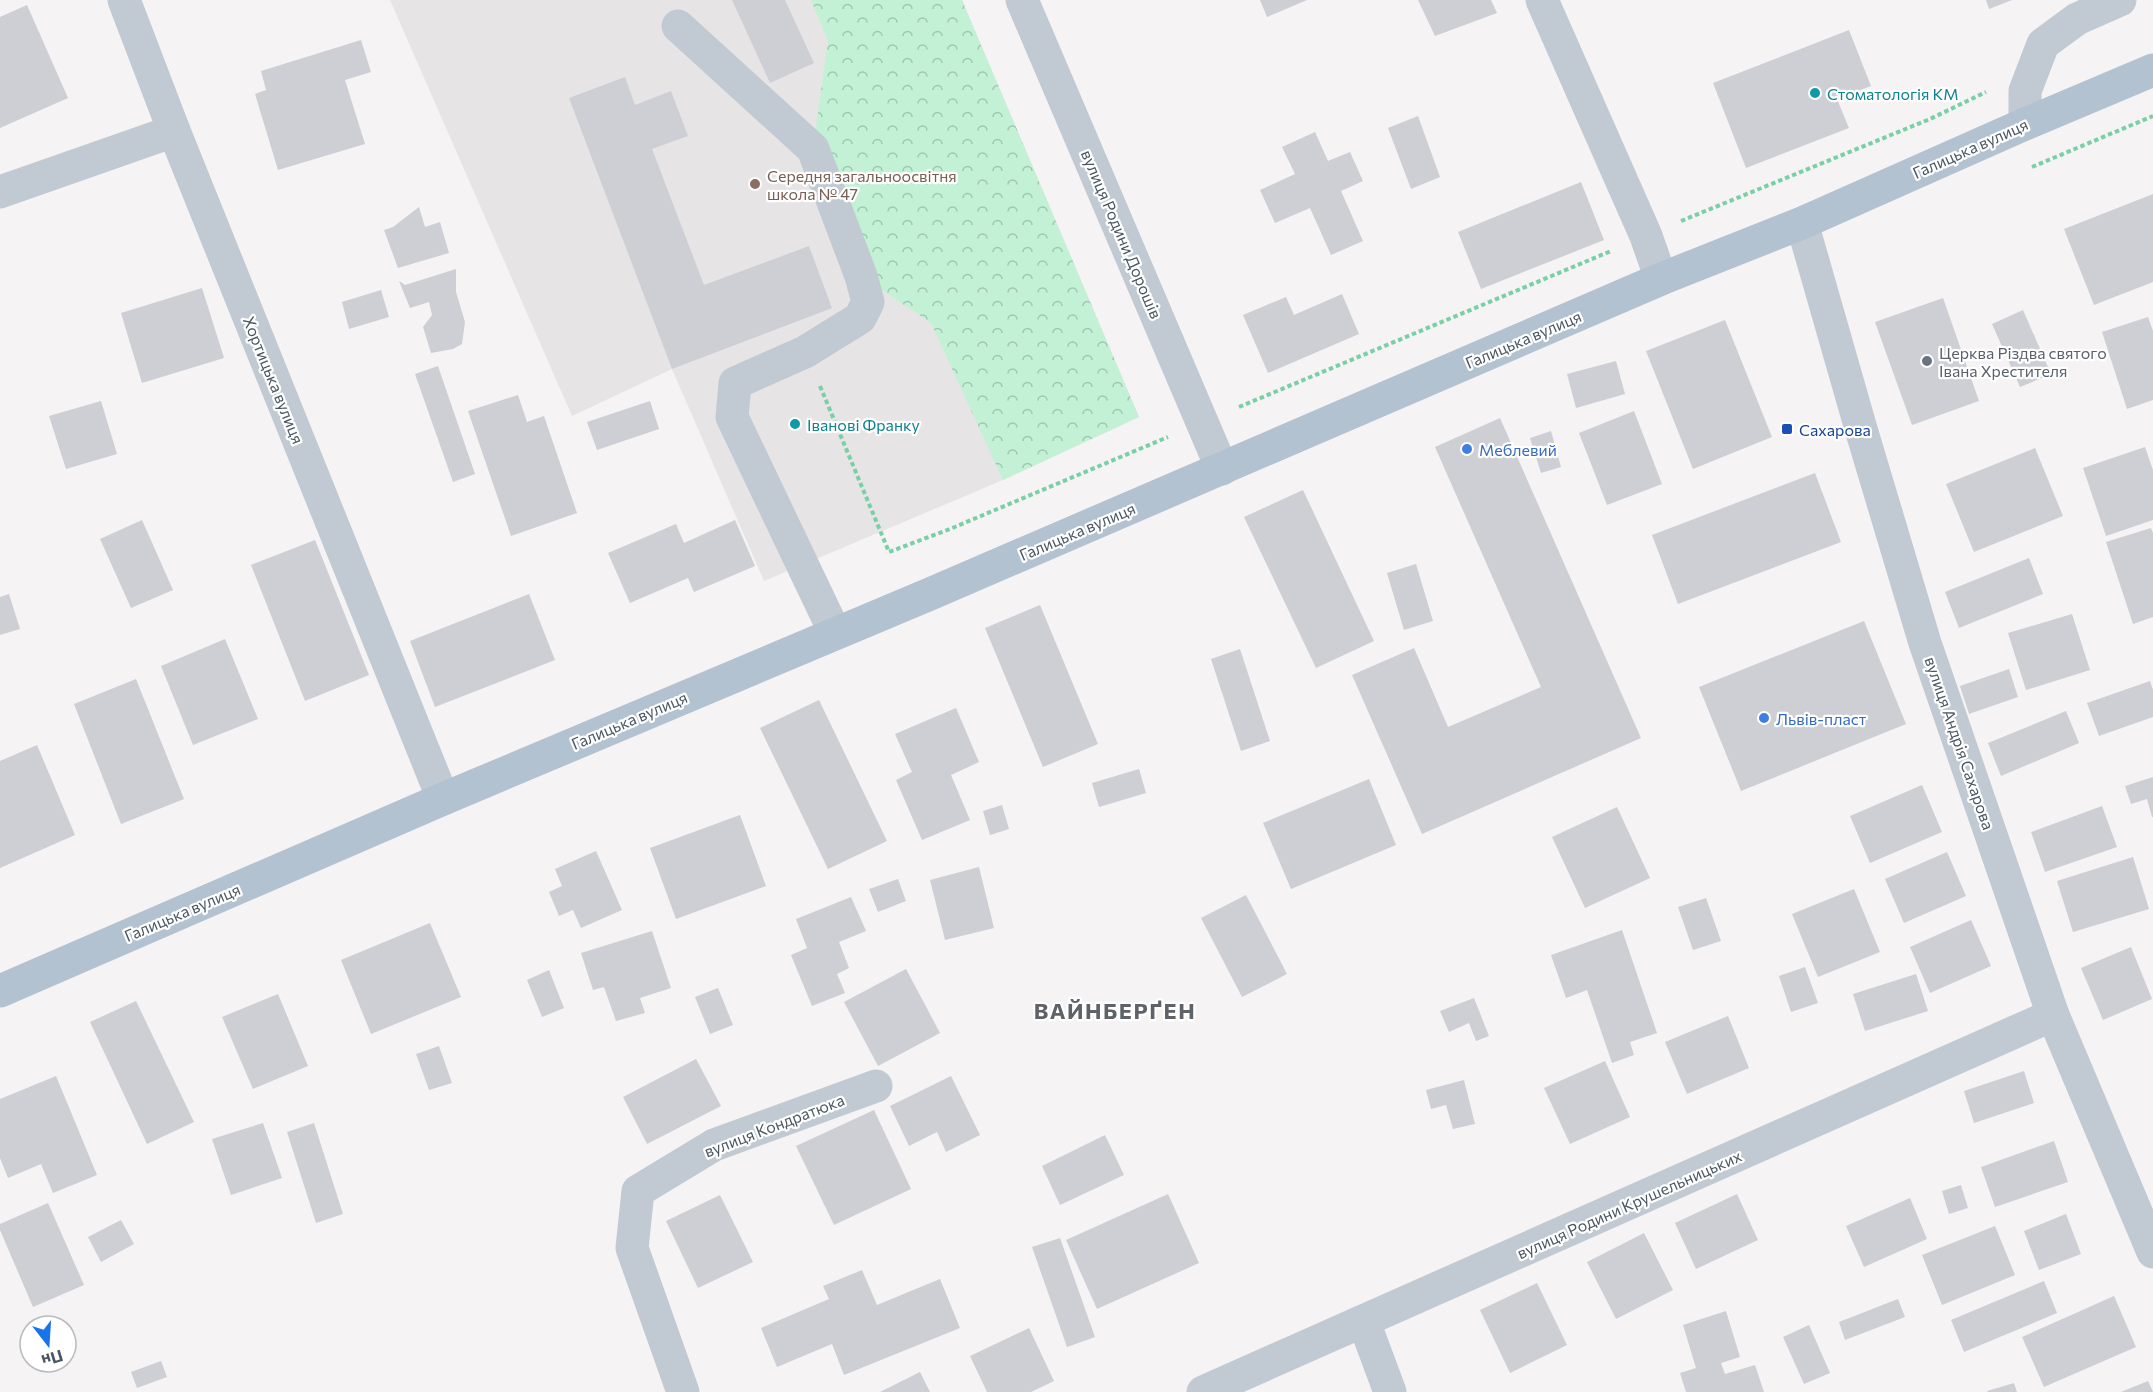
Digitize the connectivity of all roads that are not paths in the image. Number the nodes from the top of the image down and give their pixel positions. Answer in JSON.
{"nodes":[{"id":1,"x":124,"y":0,"type":"edge"},
{"id":2,"x":1022,"y":0,"type":"edge"},
{"id":3,"x":1542,"y":0,"type":"edge"},
{"id":4,"x":2120,"y":0,"type":"edge"},
{"id":5,"x":678,"y":26,"type":"dead end"},
{"id":6,"x":2153,"y":70,"type":"edge"},
{"id":7,"x":2025,"y":124,"type":"junction"},
{"id":8,"x":174,"y":131,"type":"junction"},
{"id":9,"x":0,"y":192,"type":"edge"},
{"id":10,"x":1802,"y":223,"type":"junction"},
{"id":11,"x":1661,"y":279,"type":"junction"},
{"id":12,"x":1222,"y":469,"type":"junction"},
{"id":13,"x":835,"y":633,"type":"junction"},
{"id":14,"x":443,"y":799,"type":"junction"},
{"id":15,"x":0,"y":991,"type":"edge"},
{"id":16,"x":2053,"y":1015,"type":"junction"},
{"id":17,"x":876,"y":1086,"type":"dead end"},
{"id":18,"x":2153,"y":1252,"type":"edge"},
{"id":19,"x":1364,"y":1322,"type":"junction"},
{"id":20,"x":683,"y":1392,"type":"edge"},
{"id":21,"x":1203,"y":1392,"type":"edge"},
{"id":22,"x":1390,"y":1392,"type":"edge"}],
"edges":[{"from":1,"to":8,"type":"street","name":"Хортицька вулиця"},
{"from":2,"to":12,"type":"street","name":"вулиця Родини Дорошів"},
{"from":3,"to":11,"type":"street"},
{"from":4,"to":7,"type":"street"},
{"from":5,"to":13,"type":"street"},
{"from":6,"to":7,"type":"main road","name":"Галицька вулиця"},
{"from":7,"to":10,"type":"main road","name":"Галицька вулиця"},
{"from":8,"to":9,"type":"street"},
{"from":8,"to":14,"type":"street","name":"Хортицька вулиця"},
{"from":10,"to":11,"type":"main road","name":"Галицька вулиця"},
{"from":10,"to":16,"type":"street","name":"вулиця Андрія Сахарова"},
{"from":11,"to":12,"type":"main road","name":"Галицька вулиця"},
{"from":12,"to":13,"type":"main road","name":"Галицька вулиця"},
{"from":13,"to":14,"type":"main road","name":"Галицька вулиця"},
{"from":14,"to":15,"type":"main road","name":"Галицька вулиця"},
{"from":16,"to":18,"type":"street","name":"вулиця Андрія Сахарова"},
{"from":16,"to":19,"type":"street","name":"вулиця Родини Крушельницьких"},
{"from":17,"to":20,"type":"street","name":"вулиця Кондратюка"},
{"from":19,"to":21,"type":"street","name":"вулиця Родини Крушельницьких"},
{"from":19,"to":22,"type":"street"}]}
